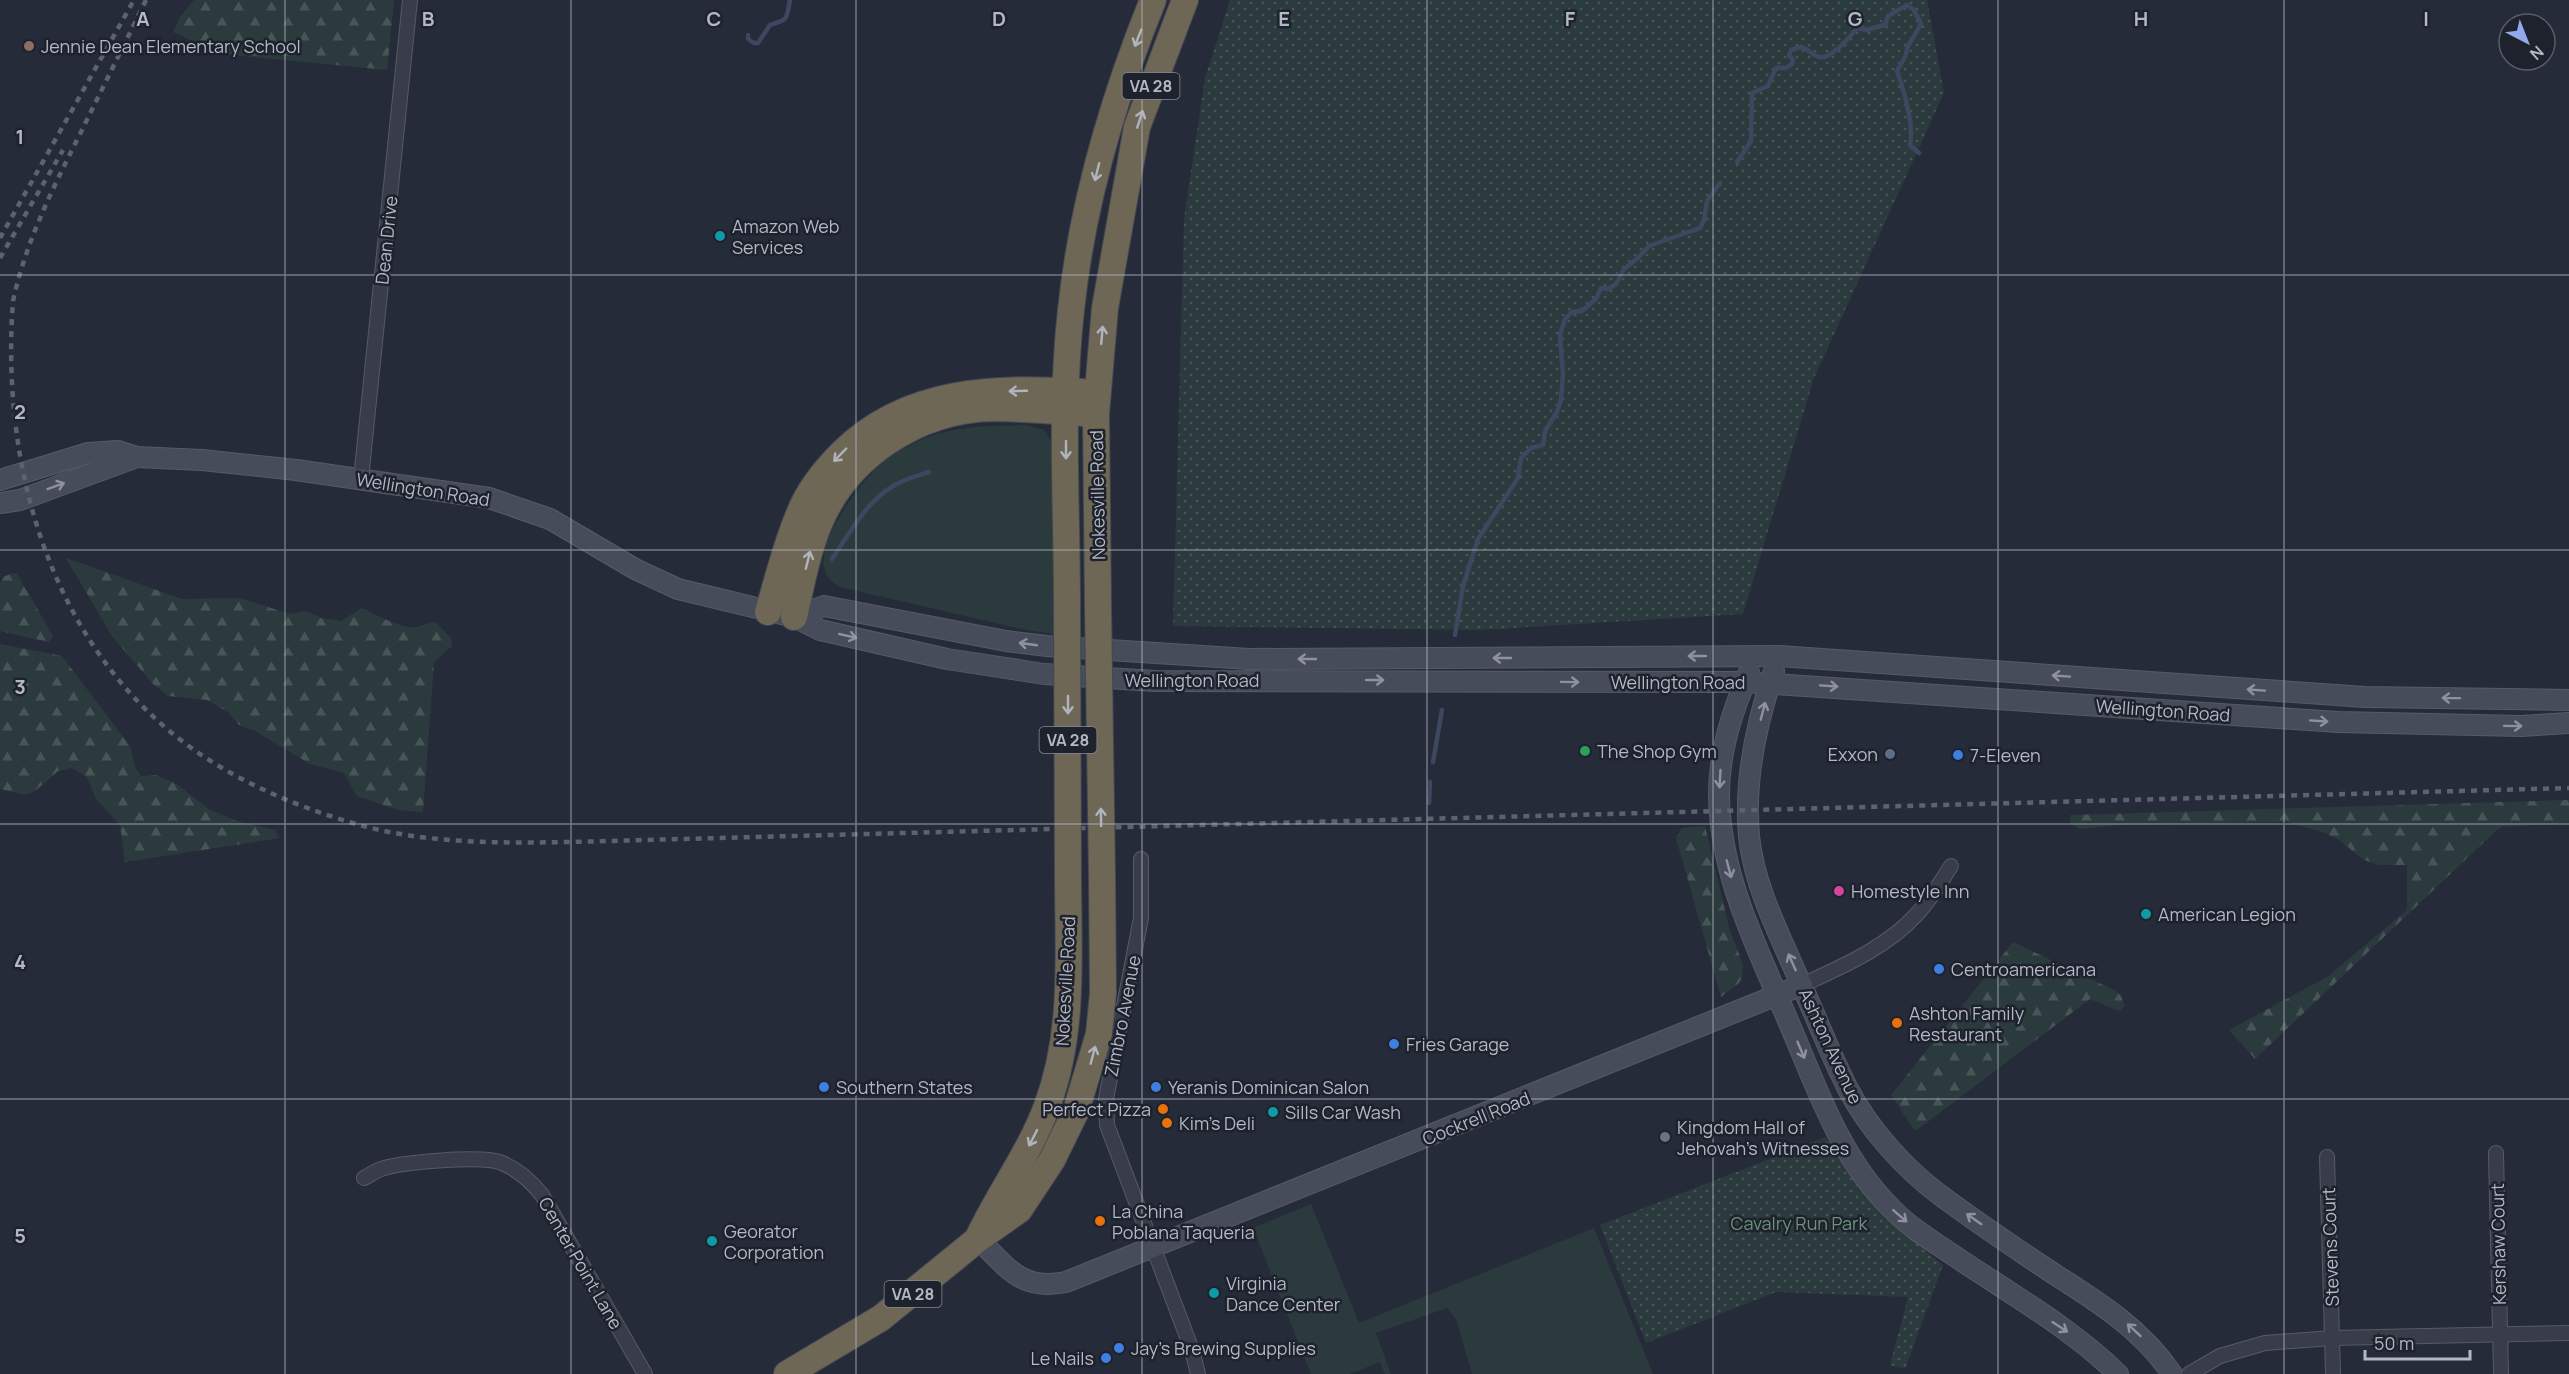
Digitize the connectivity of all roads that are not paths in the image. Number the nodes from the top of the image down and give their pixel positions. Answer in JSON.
{"nodes":[{"id":1,"x":410,"y":0,"type":"edge"},
{"id":2,"x":1153,"y":0,"type":"edge"},
{"id":3,"x":1185,"y":0,"type":"edge"},
{"id":4,"x":1066,"y":401,"type":"junction"},
{"id":5,"x":1097,"y":403,"type":"junction"},
{"id":6,"x":137,"y":458,"type":"junction"},
{"id":7,"x":361,"y":479,"type":"junction"},
{"id":8,"x":0,"y":480,"type":"edge"},
{"id":9,"x":0,"y":503,"type":"edge"},
{"id":10,"x":768,"y":612,"type":"junction"},
{"id":11,"x":794,"y":617,"type":"junction"},
{"id":12,"x":1755,"y":656,"type":"junction"},
{"id":13,"x":1779,"y":656,"type":"junction"},
{"id":14,"x":1744,"y":682,"type":"junction"},
{"id":15,"x":1770,"y":683,"type":"junction"},
{"id":16,"x":2569,"y":700,"type":"edge"},
{"id":17,"x":2569,"y":723,"type":"edge"},
{"id":18,"x":1141,"y":859,"type":"dead end"},
{"id":19,"x":1951,"y":866,"type":"dead end"},
{"id":20,"x":1802,"y":986,"type":"junction"},
{"id":21,"x":1778,"y":995,"type":"junction"},
{"id":22,"x":2496,"y":1153,"type":"dead end"},
{"id":23,"x":2327,"y":1157,"type":"dead end"},
{"id":24,"x":364,"y":1178,"type":"dead end"},
{"id":25,"x":978,"y":1239,"type":"junction"},
{"id":26,"x":1154,"y":1248,"type":"junction"},
{"id":27,"x":2569,"y":1333,"type":"edge"},
{"id":28,"x":2499,"y":1335,"type":"junction"},
{"id":29,"x":2332,"y":1338,"type":"junction"},
{"id":30,"x":645,"y":1374,"type":"edge"},
{"id":31,"x":787,"y":1374,"type":"edge"},
{"id":32,"x":1198,"y":1374,"type":"edge"},
{"id":33,"x":2118,"y":1374,"type":"edge"},
{"id":34,"x":2172,"y":1374,"type":"edge"},
{"id":35,"x":2189,"y":1374,"type":"edge"},
{"id":36,"x":2333,"y":1374,"type":"edge"},
{"id":37,"x":2501,"y":1374,"type":"edge"}],
"edges":[{"from":1,"to":7,"type":"street","name":"Dean Drive"},
{"from":2,"to":4,"type":"highway","name":"Nokesville Road","number":"VA 28","one_way":true},
{"from":5,"to":3,"type":"highway","name":"Nokesville Road","number":"VA 28","one_way":true},
{"from":4,"to":5,"type":"highway"},
{"from":4,"to":10,"type":"highway","one_way":true},
{"from":11,"to":4,"type":"highway","one_way":true},
{"from":4,"to":25,"type":"highway","name":"Nokesville Road","number":"VA 28","one_way":true,"bridge":true},
{"from":25,"to":5,"type":"highway","name":"Nokesville Road","number":"VA 28","one_way":true,"bridge":true},
{"from":6,"to":7,"type":"main road","name":"Wellington Road"},
{"from":6,"to":8,"type":"main road","name":"Wellington Road"},
{"from":9,"to":6,"type":"main road","name":"Wellington Road","one_way":true},
{"from":7,"to":10,"type":"main road","name":"Wellington Road"},
{"from":10,"to":11,"type":"main road","name":"Wellington Road"},
{"from":12,"to":11,"type":"main road","name":"Wellington Road","one_way":true},
{"from":11,"to":14,"type":"main road","name":"Wellington Road","one_way":true},
{"from":12,"to":13,"type":"main road","name":"Wellington Road"},
{"from":12,"to":14,"type":"main road","name":"Ashton Avenue"},
{"from":13,"to":15,"type":"main road","name":"Ashton Avenue"},
{"from":16,"to":13,"type":"main road","name":"Wellington Road","one_way":true},
{"from":14,"to":15,"type":"main road","name":"Wellington Road"},
{"from":14,"to":21,"type":"main road","name":"Ashton Avenue","one_way":true},
{"from":15,"to":17,"type":"main road","name":"Wellington Road","one_way":true},
{"from":20,"to":15,"type":"main road","name":"Ashton Avenue","one_way":true},
{"from":18,"to":26,"type":"street","name":"Zimbro Avenue"},
{"from":19,"to":20,"type":"street","name":"Cockrell Road"},
{"from":20,"to":21,"type":"main road","name":"Cockrell Road"},
{"from":34,"to":20,"type":"main road","name":"Ashton Avenue","one_way":true},
{"from":21,"to":26,"type":"main road","name":"Cockrell Road"},
{"from":21,"to":33,"type":"main road","name":"Ashton Avenue","one_way":true},
{"from":22,"to":28,"type":"street","name":"Kershaw Court"},
{"from":23,"to":29,"type":"street","name":"Stevens Court"},
{"from":24,"to":30,"type":"street","name":"Center Point Lane"},
{"from":25,"to":26,"type":"main road","name":"Cockrell Road"},
{"from":25,"to":31,"type":"highway","number":"VA 28"},
{"from":26,"to":32,"type":"street","name":"Zimbro Avenue"},
{"from":27,"to":28,"type":"street"},
{"from":28,"to":29,"type":"street"},
{"from":28,"to":37,"type":"street","name":"Kershaw Court"},
{"from":29,"to":35,"type":"street"},
{"from":29,"to":36,"type":"street","name":"Stevens Court"}]}
